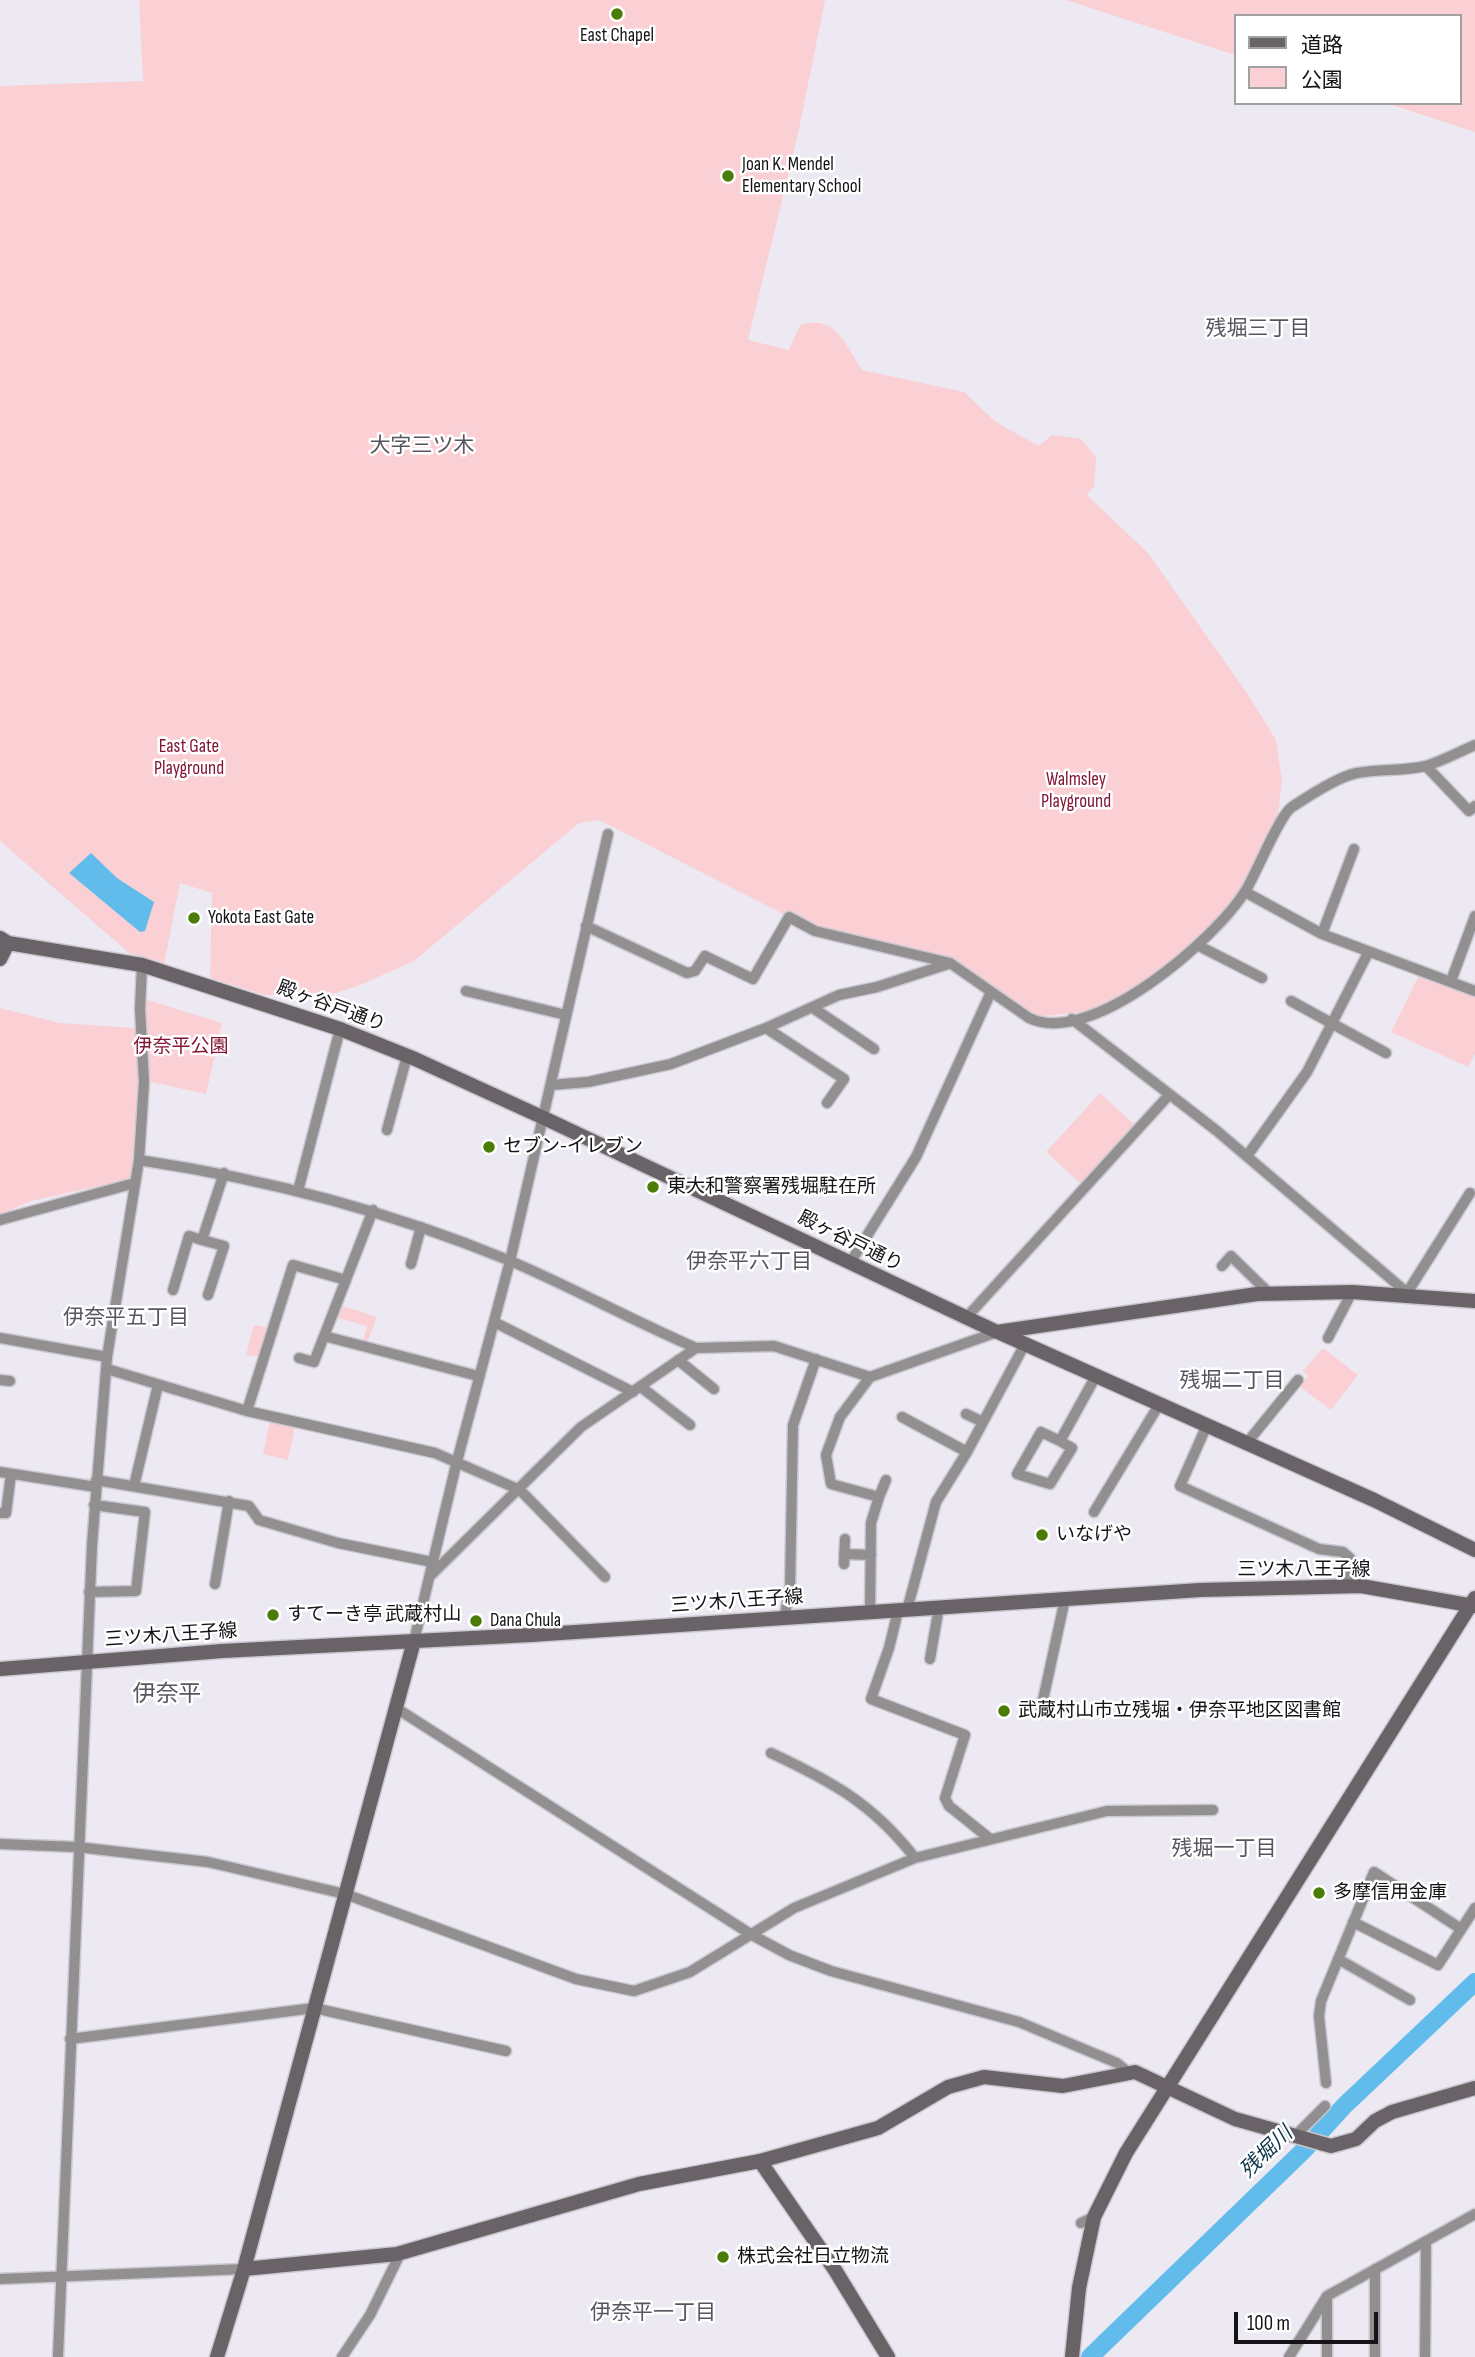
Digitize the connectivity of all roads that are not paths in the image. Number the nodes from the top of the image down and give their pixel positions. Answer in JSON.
{"nodes":[{"id":1,"x":1475,"y":746,"type":"edge"},
{"id":2,"x":1426,"y":766,"type":"junction"},
{"id":3,"x":1475,"y":806,"type":"edge"},
{"id":4,"x":608,"y":834,"type":"dead end"},
{"id":5,"x":1354,"y":849,"type":"dead end"},
{"id":6,"x":1245,"y":892,"type":"junction"},
{"id":7,"x":1475,"y":916,"type":"edge"},
{"id":8,"x":586,"y":926,"type":"junction"},
{"id":9,"x":1322,"y":934,"type":"junction"},
{"id":10,"x":4,"y":940,"type":"edge"},
{"id":11,"x":1197,"y":945,"type":"junction"},
{"id":12,"x":1368,"y":953,"type":"junction"},
{"id":13,"x":0,"y":959,"type":"edge"},
{"id":14,"x":950,"y":963,"type":"junction"},
{"id":15,"x":142,"y":965,"type":"junction"},
{"id":16,"x":1262,"y":978,"type":"dead end"},
{"id":17,"x":1451,"y":981,"type":"junction"},
{"id":18,"x":466,"y":991,"type":"dead end"},
{"id":19,"x":1475,"y":991,"type":"edge"},
{"id":20,"x":991,"y":992,"type":"junction"},
{"id":21,"x":1291,"y":1002,"type":"dead end"},
{"id":22,"x":813,"y":1008,"type":"junction"},
{"id":23,"x":566,"y":1014,"type":"junction"},
{"id":24,"x":1072,"y":1019,"type":"junction"},
{"id":25,"x":1332,"y":1024,"type":"junction"},
{"id":26,"x":766,"y":1028,"type":"junction"},
{"id":27,"x":340,"y":1029,"type":"junction"},
{"id":28,"x":874,"y":1049,"type":"dead end"},
{"id":29,"x":1386,"y":1053,"type":"dead end"},
{"id":30,"x":407,"y":1056,"type":"junction"},
{"id":31,"x":551,"y":1085,"type":"junction"},
{"id":32,"x":1169,"y":1095,"type":"junction"},
{"id":33,"x":827,"y":1103,"type":"dead end"},
{"id":34,"x":544,"y":1118,"type":"junction"},
{"id":35,"x":387,"y":1130,"type":"dead end"},
{"id":36,"x":1247,"y":1156,"type":"junction"},
{"id":37,"x":139,"y":1160,"type":"junction"},
{"id":38,"x":223,"y":1173,"type":"junction"},
{"id":39,"x":135,"y":1183,"type":"junction"},
{"id":40,"x":298,"y":1191,"type":"junction"},
{"id":41,"x":1471,"y":1193,"type":"dead end"},
{"id":42,"x":373,"y":1210,"type":"junction"},
{"id":43,"x":0,"y":1220,"type":"edge"},
{"id":44,"x":421,"y":1227,"type":"junction"},
{"id":45,"x":202,"y":1240,"type":"junction"},
{"id":46,"x":510,"y":1261,"type":"junction"},
{"id":47,"x":850,"y":1263,"type":"junction"},
{"id":48,"x":411,"y":1264,"type":"dead end"},
{"id":49,"x":1222,"y":1266,"type":"dead end"},
{"id":50,"x":346,"y":1280,"type":"junction"},
{"id":51,"x":173,"y":1290,"type":"dead end"},
{"id":52,"x":1352,"y":1292,"type":"junction"},
{"id":53,"x":1270,"y":1294,"type":"junction"},
{"id":54,"x":1409,"y":1294,"type":"junction"},
{"id":55,"x":208,"y":1295,"type":"dead end"},
{"id":56,"x":1475,"y":1301,"type":"edge"},
{"id":57,"x":965,"y":1319,"type":"junction"},
{"id":58,"x":494,"y":1322,"type":"junction"},
{"id":59,"x":996,"y":1332,"type":"junction"},
{"id":60,"x":324,"y":1336,"type":"junction"},
{"id":61,"x":0,"y":1338,"type":"edge"},
{"id":62,"x":1328,"y":1338,"type":"dead end"},
{"id":63,"x":1025,"y":1344,"type":"junction"},
{"id":64,"x":696,"y":1348,"type":"junction"},
{"id":65,"x":107,"y":1357,"type":"junction"},
{"id":66,"x":299,"y":1358,"type":"dead end"},
{"id":67,"x":816,"y":1359,"type":"junction"},
{"id":68,"x":678,"y":1360,"type":"junction"},
{"id":69,"x":107,"y":1369,"type":"junction"},
{"id":70,"x":1097,"y":1374,"type":"junction"},
{"id":71,"x":478,"y":1376,"type":"junction"},
{"id":72,"x":870,"y":1377,"type":"junction"},
{"id":73,"x":1298,"y":1380,"type":"dead end"},
{"id":74,"x":158,"y":1385,"type":"junction"},
{"id":75,"x":637,"y":1390,"type":"junction"},
{"id":76,"x":714,"y":1390,"type":"dead end"},
{"id":77,"x":1160,"y":1403,"type":"junction"},
{"id":78,"x":247,"y":1411,"type":"junction"},
{"id":79,"x":966,"y":1414,"type":"dead end"},
{"id":80,"x":902,"y":1417,"type":"dead end"},
{"id":81,"x":983,"y":1422,"type":"junction"},
{"id":82,"x":690,"y":1425,"type":"dead end"},
{"id":83,"x":1207,"y":1425,"type":"junction"},
{"id":84,"x":1060,"y":1441,"type":"junction"},
{"id":85,"x":1246,"y":1444,"type":"junction"},
{"id":86,"x":967,"y":1452,"type":"junction"},
{"id":87,"x":456,"y":1465,"type":"junction"},
{"id":88,"x":6,"y":1473,"type":"edge"},
{"id":89,"x":886,"y":1480,"type":"dead end"},
{"id":90,"x":96,"y":1483,"type":"junction"},
{"id":91,"x":134,"y":1486,"type":"junction"},
{"id":92,"x":520,"y":1490,"type":"junction"},
{"id":93,"x":879,"y":1497,"type":"junction"},
{"id":94,"x":229,"y":1501,"type":"junction"},
{"id":95,"x":94,"y":1505,"type":"junction"},
{"id":96,"x":1094,"y":1512,"type":"dead end"},
{"id":97,"x":0,"y":1513,"type":"edge"},
{"id":98,"x":845,"y":1539,"type":"dead end"},
{"id":99,"x":1475,"y":1550,"type":"edge"},
{"id":100,"x":871,"y":1555,"type":"junction"},
{"id":101,"x":432,"y":1562,"type":"junction"},
{"id":102,"x":606,"y":1577,"type":"dead end"},
{"id":103,"x":428,"y":1578,"type":"junction"},
{"id":104,"x":215,"y":1584,"type":"dead end"},
{"id":105,"x":1346,"y":1587,"type":"junction"},
{"id":106,"x":89,"y":1592,"type":"junction"},
{"id":107,"x":1065,"y":1599,"type":"junction"},
{"id":108,"x":1474,"y":1603,"type":"edge"},
{"id":109,"x":939,"y":1607,"type":"junction"},
{"id":110,"x":902,"y":1611,"type":"junction"},
{"id":111,"x":870,"y":1613,"type":"junction"},
{"id":112,"x":784,"y":1618,"type":"junction"},
{"id":113,"x":414,"y":1641,"type":"junction"},
{"id":114,"x":930,"y":1659,"type":"dead end"},
{"id":115,"x":85,"y":1661,"type":"junction"},
{"id":116,"x":0,"y":1669,"type":"edge"},
{"id":117,"x":396,"y":1708,"type":"junction"},
{"id":118,"x":1041,"y":1709,"type":"dead end"},
{"id":119,"x":771,"y":1753,"type":"dead end"},
{"id":120,"x":1213,"y":1810,"type":"dead end"},
{"id":121,"x":989,"y":1838,"type":"junction"},
{"id":122,"x":0,"y":1844,"type":"edge"},
{"id":123,"x":77,"y":1847,"type":"junction"},
{"id":124,"x":915,"y":1858,"type":"junction"},
{"id":125,"x":345,"y":1894,"type":"junction"},
{"id":126,"x":1475,"y":1908,"type":"edge"},
{"id":127,"x":1353,"y":1922,"type":"junction"},
{"id":128,"x":1461,"y":1929,"type":"junction"},
{"id":129,"x":752,"y":1935,"type":"junction"},
{"id":130,"x":1338,"y":1959,"type":"junction"},
{"id":131,"x":1410,"y":2000,"type":"dead end"},
{"id":132,"x":314,"y":2008,"type":"junction"},
{"id":133,"x":70,"y":2039,"type":"junction"},
{"id":134,"x":506,"y":2051,"type":"dead end"},
{"id":135,"x":1128,"y":2072,"type":"junction"},
{"id":136,"x":1326,"y":2083,"type":"dead end"},
{"id":137,"x":1166,"y":2086,"type":"junction"},
{"id":138,"x":1475,"y":2088,"type":"edge"},
{"id":139,"x":1325,"y":2106,"type":"dead end"},
{"id":140,"x":1296,"y":2136,"type":"junction"},
{"id":141,"x":760,"y":2161,"type":"junction"},
{"id":142,"x":1475,"y":2214,"type":"edge"},
{"id":143,"x":1426,"y":2241,"type":"junction"},
{"id":144,"x":401,"y":2252,"type":"junction"},
{"id":145,"x":244,"y":2269,"type":"junction"},
{"id":146,"x":1375,"y":2269,"type":"junction"},
{"id":147,"x":63,"y":2278,"type":"junction"},
{"id":148,"x":0,"y":2279,"type":"edge"},
{"id":149,"x":1327,"y":2296,"type":"junction"},
{"id":150,"x":1072,"y":2354,"type":"edge"},
{"id":151,"x":58,"y":2357,"type":"edge"},
{"id":152,"x":217,"y":2357,"type":"edge"},
{"id":153,"x":342,"y":2357,"type":"edge"},
{"id":154,"x":888,"y":2357,"type":"edge"},
{"id":155,"x":1289,"y":2357,"type":"edge"},
{"id":156,"x":1326,"y":2357,"type":"edge"},
{"id":157,"x":1375,"y":2357,"type":"edge"},
{"id":158,"x":1425,"y":2357,"type":"edge"}],
"edges":[{"from":1,"to":2,"type":"street"},
{"from":2,"to":3,"type":"street"},
{"from":2,"to":6,"type":"street"},
{"from":4,"to":8,"type":"street"},
{"from":5,"to":9,"type":"street"},
{"from":6,"to":9,"type":"street"},
{"from":6,"to":11,"type":"street"},
{"from":7,"to":17,"type":"street"},
{"from":8,"to":14,"type":"street"},
{"from":8,"to":23,"type":"street"},
{"from":9,"to":12,"type":"street"},
{"from":10,"to":13,"type":"street"},
{"from":10,"to":15,"type":"street","name":"殿ヶ谷戸通り"},
{"from":11,"to":16,"type":"street"},
{"from":11,"to":24,"type":"street"},
{"from":12,"to":17,"type":"street"},
{"from":12,"to":25,"type":"street"},
{"from":14,"to":20,"type":"street"},
{"from":14,"to":22,"type":"street"},
{"from":15,"to":27,"type":"street","name":"殿ヶ谷戸通り"},
{"from":15,"to":37,"type":"street"},
{"from":17,"to":19,"type":"street"},
{"from":18,"to":23,"type":"street"},
{"from":20,"to":24,"type":"street"},
{"from":20,"to":47,"type":"street"},
{"from":21,"to":25,"type":"street"},
{"from":22,"to":26,"type":"street"},
{"from":22,"to":28,"type":"street"},
{"from":23,"to":31,"type":"street"},
{"from":24,"to":32,"type":"street"},
{"from":25,"to":29,"type":"street"},
{"from":25,"to":36,"type":"street"},
{"from":26,"to":31,"type":"street"},
{"from":26,"to":33,"type":"street"},
{"from":27,"to":30,"type":"street","name":"殿ヶ谷戸通り"},
{"from":27,"to":40,"type":"street"},
{"from":30,"to":34,"type":"street","name":"殿ヶ谷戸通り"},
{"from":30,"to":35,"type":"street"},
{"from":31,"to":34,"type":"street"},
{"from":32,"to":36,"type":"street"},
{"from":32,"to":57,"type":"street"},
{"from":34,"to":46,"type":"street"},
{"from":34,"to":47,"type":"street","name":"殿ヶ谷戸通り"},
{"from":36,"to":54,"type":"street"},
{"from":37,"to":38,"type":"street"},
{"from":37,"to":39,"type":"street"},
{"from":38,"to":40,"type":"street"},
{"from":38,"to":45,"type":"street"},
{"from":39,"to":43,"type":"street"},
{"from":39,"to":65,"type":"street"},
{"from":40,"to":42,"type":"street"},
{"from":41,"to":54,"type":"street"},
{"from":42,"to":44,"type":"street"},
{"from":42,"to":50,"type":"street"},
{"from":44,"to":46,"type":"street"},
{"from":44,"to":48,"type":"street"},
{"from":45,"to":51,"type":"street"},
{"from":45,"to":55,"type":"street"},
{"from":46,"to":58,"type":"street"},
{"from":46,"to":64,"type":"street"},
{"from":47,"to":57,"type":"street","name":"殿ヶ谷戸通り"},
{"from":49,"to":53,"type":"street"},
{"from":50,"to":60,"type":"street"},
{"from":50,"to":78,"type":"street"},
{"from":52,"to":53,"type":"street"},
{"from":52,"to":54,"type":"street"},
{"from":52,"to":62,"type":"street"},
{"from":53,"to":59,"type":"street"},
{"from":54,"to":56,"type":"street"},
{"from":57,"to":59,"type":"street","name":"殿ヶ谷戸通り"},
{"from":58,"to":71,"type":"street"},
{"from":58,"to":75,"type":"street"},
{"from":59,"to":63,"type":"street","name":"殿ヶ谷戸通り"},
{"from":59,"to":72,"type":"street"},
{"from":60,"to":66,"type":"street"},
{"from":60,"to":71,"type":"street"},
{"from":61,"to":65,"type":"street"},
{"from":63,"to":70,"type":"street","name":"殿ヶ谷戸通り"},
{"from":63,"to":81,"type":"street"},
{"from":64,"to":67,"type":"street"},
{"from":64,"to":68,"type":"street"},
{"from":65,"to":69,"type":"street"},
{"from":67,"to":72,"type":"street"},
{"from":67,"to":112,"type":"street"},
{"from":68,"to":75,"type":"street"},
{"from":68,"to":76,"type":"street"},
{"from":69,"to":74,"type":"street"},
{"from":69,"to":90,"type":"street"},
{"from":70,"to":77,"type":"street","name":"殿ヶ谷戸通り"},
{"from":70,"to":84,"type":"street"},
{"from":71,"to":87,"type":"street"},
{"from":72,"to":93,"type":"street"},
{"from":73,"to":85,"type":"street"},
{"from":74,"to":78,"type":"street"},
{"from":74,"to":91,"type":"street"},
{"from":75,"to":82,"type":"street"},
{"from":75,"to":92,"type":"street"},
{"from":77,"to":83,"type":"street","name":"殿ヶ谷戸通り"},
{"from":77,"to":96,"type":"street"},
{"from":78,"to":87,"type":"street"},
{"from":79,"to":81,"type":"street"},
{"from":80,"to":86,"type":"street"},
{"from":81,"to":86,"type":"street"},
{"from":83,"to":85,"type":"street","name":"殿ヶ谷戸通り"},
{"from":83,"to":105,"type":"street"},
{"from":84,"to":84,"type":"street"},
{"from":85,"to":99,"type":"street","name":"殿ヶ谷戸通り"},
{"from":86,"to":110,"type":"street"},
{"from":87,"to":92,"type":"street"},
{"from":87,"to":101,"type":"street"},
{"from":88,"to":90,"type":"street"},
{"from":88,"to":97,"type":"street"},
{"from":89,"to":93,"type":"street"},
{"from":90,"to":91,"type":"street"},
{"from":90,"to":95,"type":"street"},
{"from":91,"to":94,"type":"street"},
{"from":92,"to":102,"type":"street"},
{"from":92,"to":103,"type":"street"},
{"from":93,"to":100,"type":"street"},
{"from":94,"to":101,"type":"street"},
{"from":94,"to":104,"type":"street"},
{"from":95,"to":106,"type":"street"},
{"from":95,"to":106,"type":"street"},
{"from":98,"to":100,"type":"street"},
{"from":100,"to":111,"type":"street"},
{"from":101,"to":103,"type":"street"},
{"from":103,"to":113,"type":"street"},
{"from":105,"to":107,"type":"street","name":"三ツ木八王子線"},
{"from":105,"to":108,"type":"street","name":"三ツ木八王子線"},
{"from":106,"to":115,"type":"street"},
{"from":107,"to":109,"type":"street","name":"三ツ木八王子線"},
{"from":107,"to":118,"type":"street"},
{"from":108,"to":137,"type":"street"},
{"from":109,"to":110,"type":"street","name":"三ツ木八王子線"},
{"from":109,"to":114,"type":"street"},
{"from":110,"to":111,"type":"street","name":"三ツ木八王子線"},
{"from":110,"to":121,"type":"street"},
{"from":111,"to":112,"type":"street","name":"三ツ木八王子線"},
{"from":112,"to":113,"type":"street","name":"三ツ木八王子線"},
{"from":113,"to":115,"type":"street","name":"三ツ木八王子線"},
{"from":113,"to":117,"type":"street"},
{"from":115,"to":116,"type":"street","name":"三ツ木八王子線"},
{"from":115,"to":123,"type":"street"},
{"from":117,"to":125,"type":"street"},
{"from":117,"to":129,"type":"street"},
{"from":119,"to":124,"type":"street"},
{"from":120,"to":121,"type":"street"},
{"from":121,"to":124,"type":"street"},
{"from":122,"to":123,"type":"street"},
{"from":123,"to":125,"type":"street"},
{"from":123,"to":133,"type":"street"},
{"from":124,"to":129,"type":"street"},
{"from":125,"to":129,"type":"street"},
{"from":125,"to":132,"type":"street"},
{"from":126,"to":128,"type":"street"},
{"from":127,"to":128,"type":"street"},
{"from":127,"to":128,"type":"street"},
{"from":127,"to":130,"type":"street"},
{"from":129,"to":135,"type":"street"},
{"from":130,"to":131,"type":"street"},
{"from":130,"to":136,"type":"street"},
{"from":132,"to":133,"type":"street"},
{"from":132,"to":134,"type":"street"},
{"from":132,"to":145,"type":"street"},
{"from":133,"to":147,"type":"street"},
{"from":135,"to":137,"type":"street"},
{"from":135,"to":141,"type":"street"},
{"from":137,"to":140,"type":"street"},
{"from":137,"to":150,"type":"street"},
{"from":138,"to":140,"type":"street"},
{"from":139,"to":140,"type":"street"},
{"from":141,"to":144,"type":"street"},
{"from":141,"to":154,"type":"street"},
{"from":142,"to":143,"type":"street"},
{"from":143,"to":146,"type":"street"},
{"from":143,"to":158,"type":"street"},
{"from":144,"to":145,"type":"street"},
{"from":144,"to":153,"type":"street"},
{"from":145,"to":147,"type":"street"},
{"from":145,"to":152,"type":"street"},
{"from":146,"to":149,"type":"street"},
{"from":146,"to":157,"type":"street"},
{"from":147,"to":148,"type":"street"},
{"from":147,"to":151,"type":"street"},
{"from":149,"to":155,"type":"street"},
{"from":149,"to":156,"type":"street"}]}
